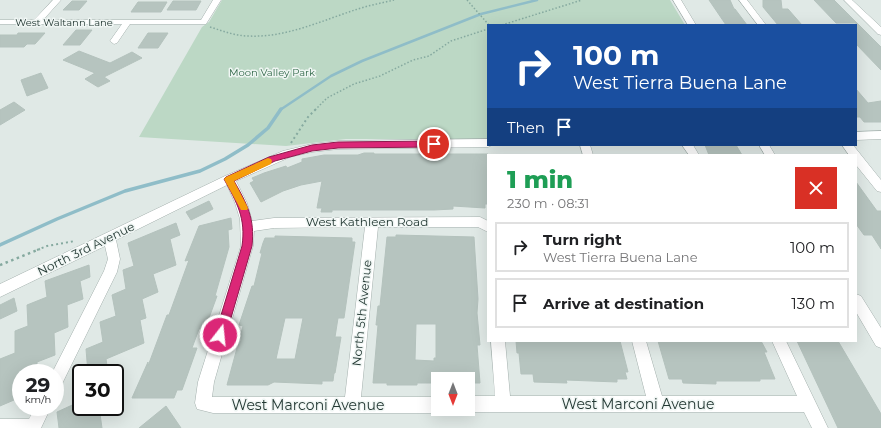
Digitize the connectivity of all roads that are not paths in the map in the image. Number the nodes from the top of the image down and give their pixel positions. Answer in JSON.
{"nodes":[{"id":1,"x":57,"y":0,"type":"edge"},
{"id":2,"x":216,"y":0,"type":"edge"},
{"id":3,"x":677,"y":0,"type":"edge"},
{"id":4,"x":743,"y":0,"type":"edge"},
{"id":5,"x":848,"y":0,"type":"edge"},
{"id":6,"x":0,"y":22,"type":"edge"},
{"id":7,"x":36,"y":22,"type":"junction"},
{"id":8,"x":128,"y":22,"type":"junction"},
{"id":9,"x":691,"y":24,"type":"edge"},
{"id":10,"x":761,"y":24,"type":"edge"},
{"id":11,"x":881,"y":32,"type":"edge"},
{"id":12,"x":114,"y":41,"type":"dead end"},
{"id":13,"x":881,"y":135,"type":"edge"},
{"id":14,"x":857,"y":136,"type":"edge"},
{"id":15,"x":487,"y":143,"type":"edge"},
{"id":16,"x":857,"y":158,"type":"edge"},
{"id":17,"x":229,"y":179,"type":"junction"},
{"id":18,"x":881,"y":188,"type":"edge"},
{"id":19,"x":372,"y":222,"type":"junction"},
{"id":20,"x":487,"y":225,"type":"edge"},
{"id":21,"x":248,"y":227,"type":"junction"},
{"id":22,"x":109,"y":238,"type":"junction"},
{"id":23,"x":0,"y":291,"type":"edge"},
{"id":24,"x":857,"y":302,"type":"edge"},
{"id":25,"x":881,"y":341,"type":"edge"},
{"id":26,"x":498,"y":342,"type":"edge"},
{"id":27,"x":639,"y":342,"type":"edge"},
{"id":28,"x":779,"y":342,"type":"edge"},
{"id":29,"x":64,"y":365,"type":"edge"},
{"id":30,"x":475,"y":404,"type":"edge"},
{"id":31,"x":503,"y":404,"type":"junction"},
{"id":32,"x":656,"y":404,"type":"junction"},
{"id":33,"x":808,"y":404,"type":"junction"},
{"id":34,"x":352,"y":405,"type":"junction"},
{"id":35,"x":431,"y":405,"type":"edge"},
{"id":36,"x":38,"y":416,"type":"edge"},
{"id":37,"x":0,"y":427,"type":"edge"},
{"id":38,"x":33,"y":427,"type":"edge"},
{"id":39,"x":820,"y":428,"type":"edge"}],
"edges":[{"from":1,"to":7,"type":"street"},
{"from":2,"to":8,"type":"street","name":"West Waltann Lane"},
{"from":3,"to":9,"type":"street"},
{"from":4,"to":10,"type":"street"},
{"from":5,"to":11,"type":"street"},
{"from":6,"to":7,"type":"street","name":"West Waltann Lane"},
{"from":7,"to":8,"type":"street","name":"West Waltann Lane"},
{"from":8,"to":12,"type":"street","name":"West Waltann Lane"},
{"from":13,"to":14,"type":"street"},
{"from":15,"to":17,"type":"street","name":"North 3rd Avenue"},
{"from":16,"to":18,"type":"street"},
{"from":17,"to":21,"type":"street"},
{"from":17,"to":22,"type":"street","name":"North 3rd Avenue"},
{"from":19,"to":20,"type":"street","name":"West Kathleen Road"},
{"from":19,"to":21,"type":"street","name":"West Kathleen Road"},
{"from":19,"to":34,"type":"street","name":"North 5th Avenue"},
{"from":21,"to":34,"type":"street","name":"West Marconi Avenue"},
{"from":22,"to":23,"type":"street","name":"North 3rd Avenue"},
{"from":22,"to":29,"type":"street"},
{"from":24,"to":25,"type":"street"},
{"from":26,"to":31,"type":"street"},
{"from":27,"to":32,"type":"street"},
{"from":28,"to":33,"type":"street"},
{"from":30,"to":31,"type":"street","name":"West Marconi Avenue"},
{"from":31,"to":32,"type":"street","name":"West Marconi Avenue"},
{"from":32,"to":33,"type":"street","name":"West Marconi Avenue"},
{"from":33,"to":39,"type":"street"},
{"from":34,"to":35,"type":"street","name":"West Marconi Avenue"},
{"from":36,"to":38,"type":"street"},
{"from":37,"to":38,"type":"street"}]}
